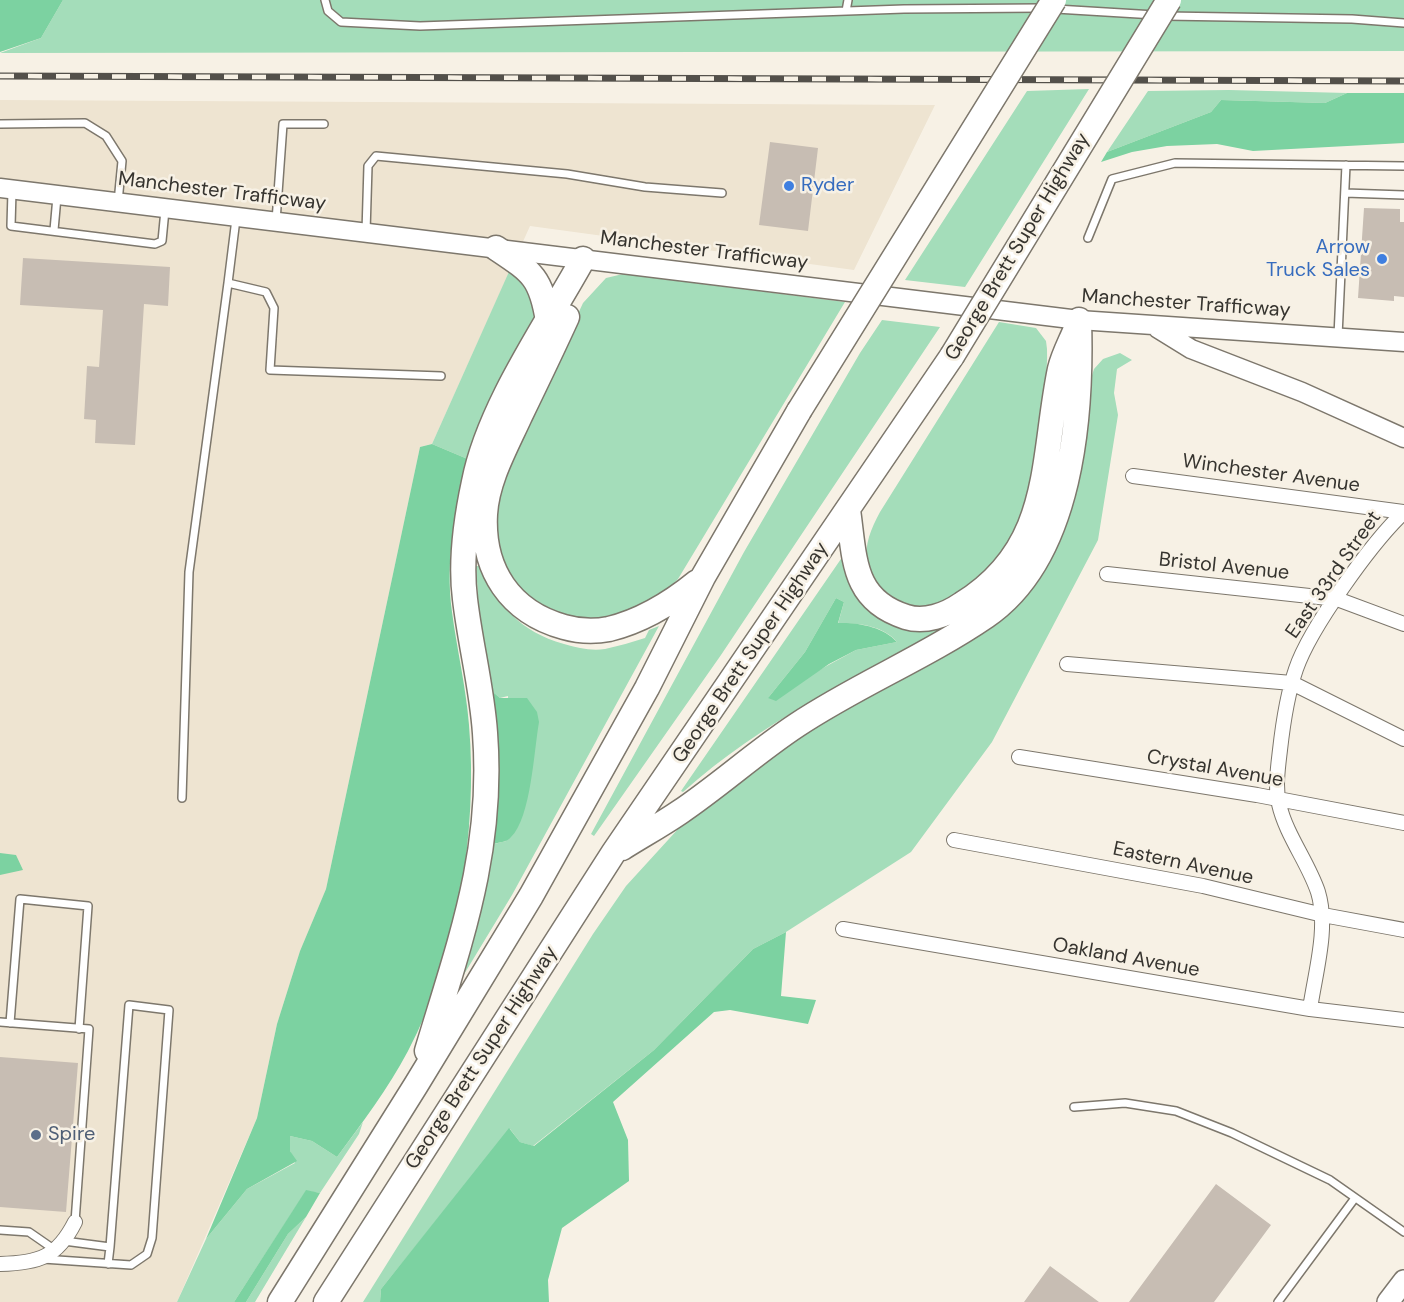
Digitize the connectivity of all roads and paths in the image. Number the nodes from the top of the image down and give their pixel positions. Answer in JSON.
{"nodes":[{"id":1,"x":324,"y":0,"type":"edge"},
{"id":2,"x":848,"y":0,"type":"edge"},
{"id":3,"x":1054,"y":0,"type":"edge"},
{"id":4,"x":1169,"y":0,"type":"edge"},
{"id":5,"x":846,"y":11,"type":"junction"},
{"id":6,"x":1404,"y":23,"type":"edge"},
{"id":7,"x":0,"y":124,"type":"edge"},
{"id":8,"x":324,"y":124,"type":"dead end"},
{"id":9,"x":1346,"y":165,"type":"junction"},
{"id":10,"x":1404,"y":166,"type":"edge"},
{"id":11,"x":6,"y":188,"type":"edge"},
{"id":12,"x":722,"y":193,"type":"dead end"},
{"id":13,"x":1345,"y":193,"type":"junction"},
{"id":14,"x":57,"y":195,"type":"junction"},
{"id":15,"x":1404,"y":195,"type":"edge"},
{"id":16,"x":118,"y":202,"type":"junction"},
{"id":17,"x":165,"y":208,"type":"junction"},
{"id":18,"x":236,"y":216,"type":"junction"},
{"id":19,"x":276,"y":221,"type":"junction"},
{"id":20,"x":54,"y":230,"type":"junction"},
{"id":21,"x":366,"y":232,"type":"junction"},
{"id":22,"x":1088,"y":238,"type":"dead end"},
{"id":23,"x":496,"y":248,"type":"junction"},
{"id":24,"x":583,"y":259,"type":"junction"},
{"id":25,"x":228,"y":283,"type":"junction"},
{"id":26,"x":1079,"y":320,"type":"junction"},
{"id":27,"x":548,"y":321,"type":"junction"},
{"id":28,"x":1152,"y":326,"type":"junction"},
{"id":29,"x":1338,"y":337,"type":"junction"},
{"id":30,"x":1404,"y":342,"type":"edge"},
{"id":31,"x":441,"y":376,"type":"dead end"},
{"id":32,"x":1404,"y":438,"type":"edge"},
{"id":33,"x":1133,"y":476,"type":"dead end"},
{"id":34,"x":848,"y":510,"type":"junction"},
{"id":35,"x":1404,"y":512,"type":"edge"},
{"id":36,"x":1107,"y":574,"type":"dead end"},
{"id":37,"x":703,"y":577,"type":"junction"},
{"id":38,"x":1337,"y":599,"type":"junction"},
{"id":39,"x":1404,"y":624,"type":"edge"},
{"id":40,"x":1067,"y":664,"type":"dead end"},
{"id":41,"x":1292,"y":683,"type":"junction"},
{"id":42,"x":1404,"y":739,"type":"edge"},
{"id":43,"x":1019,"y":757,"type":"dead end"},
{"id":44,"x":182,"y":798,"type":"dead end"},
{"id":45,"x":1278,"y":800,"type":"junction"},
{"id":46,"x":1404,"y":823,"type":"edge"},
{"id":47,"x":954,"y":840,"type":"dead end"},
{"id":48,"x":614,"y":852,"type":"junction"},
{"id":49,"x":1323,"y":915,"type":"junction"},
{"id":50,"x":843,"y":929,"type":"dead end"},
{"id":51,"x":1404,"y":930,"type":"edge"},
{"id":52,"x":1310,"y":1009,"type":"junction"},
{"id":53,"x":1404,"y":1020,"type":"edge"},
{"id":54,"x":0,"y":1022,"type":"edge"},
{"id":55,"x":10,"y":1023,"type":"junction"},
{"id":56,"x":79,"y":1029,"type":"junction"},
{"id":57,"x":417,"y":1085,"type":"junction"},
{"id":58,"x":1074,"y":1107,"type":"dead end"},
{"id":59,"x":1355,"y":1198,"type":"junction"},
{"id":60,"x":75,"y":1221,"type":"joint"},
{"id":61,"x":0,"y":1230,"type":"edge"},
{"id":62,"x":1404,"y":1232,"type":"edge"},
{"id":63,"x":60,"y":1245,"type":"junction"},
{"id":64,"x":110,"y":1247,"type":"junction"},
{"id":65,"x":42,"y":1259,"type":"junction"},
{"id":66,"x":0,"y":1264,"type":"edge"},
{"id":67,"x":108,"y":1264,"type":"junction"},
{"id":68,"x":1404,"y":1281,"type":"edge"},
{"id":69,"x":280,"y":1302,"type":"edge"},
{"id":70,"x":326,"y":1302,"type":"edge"},
{"id":71,"x":1278,"y":1302,"type":"edge"},
{"id":72,"x":1388,"y":1302,"type":"edge"}],
"edges":[{"from":1,"to":5,"type":"lane"},
{"from":2,"to":5,"type":"lane"},
{"from":3,"to":37,"type":"highway","name":"George Brett Super Highway","bridge":true},
{"from":4,"to":34,"type":"highway","name":"George Brett Super Highway","bridge":true},
{"from":5,"to":6,"type":"lane"},
{"from":7,"to":16,"type":"lane"},
{"from":8,"to":19,"type":"lane"},
{"from":9,"to":10,"type":"lane"},
{"from":9,"to":13,"type":"lane"},
{"from":9,"to":22,"type":"lane"},
{"from":11,"to":14,"type":"main road","name":"Manchester Trafficway"},
{"from":11,"to":20,"type":"lane"},
{"from":12,"to":21,"type":"lane"},
{"from":13,"to":15,"type":"lane"},
{"from":13,"to":29,"type":"lane"},
{"from":14,"to":16,"type":"main road","name":"Manchester Trafficway"},
{"from":14,"to":20,"type":"lane"},
{"from":16,"to":17,"type":"main road","name":"Manchester Trafficway"},
{"from":17,"to":18,"type":"main road","name":"Manchester Trafficway"},
{"from":17,"to":20,"type":"lane"},
{"from":18,"to":19,"type":"main road","name":"Manchester Trafficway"},
{"from":18,"to":25,"type":"lane"},
{"from":19,"to":21,"type":"main road","name":"Manchester Trafficway"},
{"from":21,"to":23,"type":"main road","name":"Manchester Trafficway"},
{"from":23,"to":24,"type":"main road","name":"Manchester Trafficway"},
{"from":23,"to":27,"type":"highway"},
{"from":24,"to":26,"type":"main road","name":"Manchester Trafficway"},
{"from":24,"to":27,"type":"highway"},
{"from":24,"to":37,"type":"highway"},
{"from":25,"to":31,"type":"lane"},
{"from":25,"to":44,"type":"lane"},
{"from":26,"to":28,"type":"main road","name":"Manchester Trafficway"},
{"from":26,"to":34,"type":"highway"},
{"from":26,"to":48,"type":"highway"},
{"from":27,"to":57,"type":"highway"},
{"from":28,"to":29,"type":"main road","name":"Manchester Trafficway"},
{"from":28,"to":32,"type":"main road"},
{"from":29,"to":30,"type":"main road","name":"Manchester Trafficway"},
{"from":33,"to":35,"type":"street","name":"Winchester Avenue"},
{"from":34,"to":48,"type":"highway","name":"George Brett Super Highway"},
{"from":35,"to":38,"type":"street","name":"East 33rd Street"},
{"from":36,"to":38,"type":"street","name":"Bristol Avenue"},
{"from":37,"to":57,"type":"highway","name":"George Brett Super Highway"},
{"from":38,"to":39,"type":"street","name":"Bristol Avenue"},
{"from":38,"to":41,"type":"street","name":"East 33rd Street"},
{"from":40,"to":41,"type":"street"},
{"from":41,"to":42,"type":"street"},
{"from":41,"to":45,"type":"street","name":"East 33rd Street"},
{"from":43,"to":45,"type":"street","name":"Crystal Avenue"},
{"from":45,"to":46,"type":"street","name":"Crystal Avenue"},
{"from":45,"to":49,"type":"street","name":"East 33rd Street"},
{"from":47,"to":49,"type":"street","name":"Eastern Avenue"},
{"from":48,"to":70,"type":"highway","name":"George Brett Super Highway"},
{"from":49,"to":51,"type":"street","name":"Eastern Avenue"},
{"from":49,"to":52,"type":"street","name":"East 33rd Street"},
{"from":50,"to":52,"type":"street","name":"Oakland Avenue"},
{"from":52,"to":53,"type":"street","name":"Oakland Avenue"},
{"from":54,"to":55,"type":"lane"},
{"from":55,"to":56,"type":"lane"},
{"from":55,"to":56,"type":"lane"},
{"from":56,"to":60,"type":"lane"},
{"from":57,"to":69,"type":"highway","name":"George Brett Super Highway"},
{"from":58,"to":59,"type":"lane"},
{"from":59,"to":62,"type":"lane"},
{"from":59,"to":71,"type":"lane"},
{"from":60,"to":63,"type":"street"},
{"from":61,"to":63,"type":"lane"},
{"from":63,"to":64,"type":"lane"},
{"from":63,"to":65,"type":"street"},
{"from":64,"to":67,"type":"lane"},
{"from":64,"to":67,"type":"lane"},
{"from":65,"to":66,"type":"street"},
{"from":65,"to":67,"type":"lane"},
{"from":68,"to":72,"type":"main road"}]}
